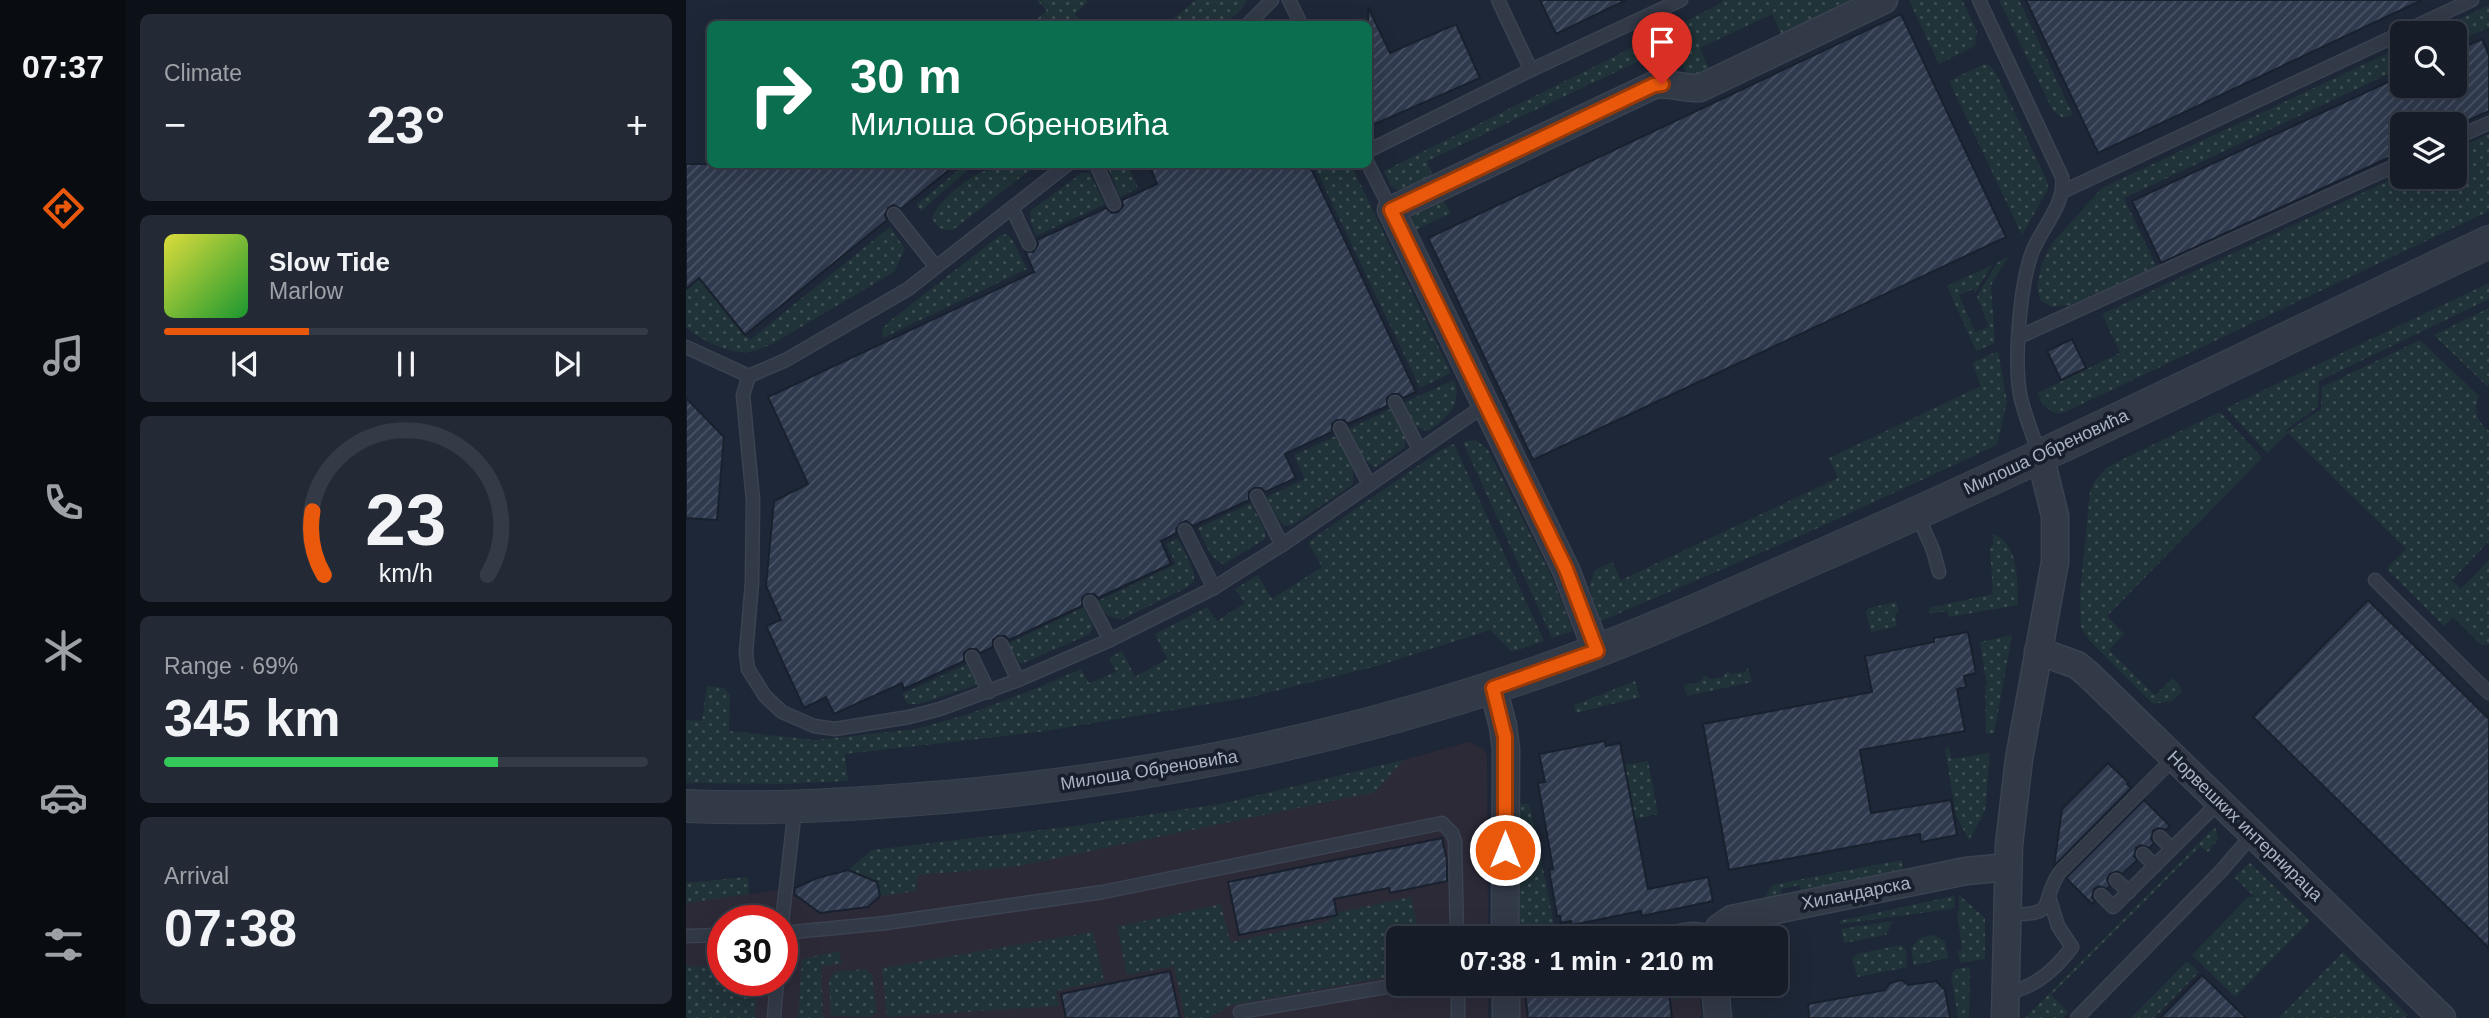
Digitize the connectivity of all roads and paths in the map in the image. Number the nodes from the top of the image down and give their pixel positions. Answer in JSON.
{"nodes":[{"id":1,"x":1272,"y":0,"type":"edge"},
{"id":2,"x":1289,"y":0,"type":"edge"},
{"id":3,"x":1499,"y":0,"type":"edge"},
{"id":4,"x":1681,"y":0,"type":"edge"},
{"id":5,"x":1884,"y":0,"type":"edge"},
{"id":6,"x":1979,"y":0,"type":"edge"},
{"id":7,"x":2472,"y":0,"type":"edge"},
{"id":8,"x":1251,"y":21,"type":"edge"},
{"id":9,"x":1300,"y":21,"type":"edge"},
{"id":10,"x":1531,"y":70,"type":"junction"},
{"id":11,"x":2489,"y":123,"type":"edge"},
{"id":12,"x":2467,"y":133,"type":"edge"},
{"id":13,"x":1372,"y":150,"type":"edge"},
{"id":14,"x":1063,"y":168,"type":"edge"},
{"id":15,"x":1098,"y":168,"type":"edge"},
{"id":16,"x":1370,"y":168,"type":"edge"},
{"id":17,"x":2390,"y":168,"type":"edge"},
{"id":18,"x":2064,"y":191,"type":"junction"},
{"id":19,"x":1114,"y":204,"type":"dead end"},
{"id":20,"x":1012,"y":208,"type":"junction"},
{"id":21,"x":1391,"y":210,"type":"junction"},
{"id":22,"x":894,"y":214,"type":"dead end"},
{"id":23,"x":2489,"y":242,"type":"edge"},
{"id":24,"x":1029,"y":244,"type":"dead end"},
{"id":25,"x":936,"y":267,"type":"junction"},
{"id":26,"x":2019,"y":337,"type":"junction"},
{"id":27,"x":686,"y":347,"type":"edge"},
{"id":28,"x":749,"y":376,"type":"junction"},
{"id":29,"x":1395,"y":402,"type":"dead end"},
{"id":30,"x":1485,"y":405,"type":"junction"},
{"id":31,"x":1340,"y":428,"type":"dead end"},
{"id":32,"x":1419,"y":449,"type":"junction"},
{"id":33,"x":2040,"y":455,"type":"junction"},
{"id":34,"x":1369,"y":484,"type":"junction"},
{"id":35,"x":1257,"y":496,"type":"dead end"},
{"id":36,"x":1917,"y":513,"type":"junction"},
{"id":37,"x":1185,"y":530,"type":"dead end"},
{"id":38,"x":1282,"y":545,"type":"junction"},
{"id":39,"x":1940,"y":572,"type":"dead end"},
{"id":40,"x":2375,"y":580,"type":"dead end"},
{"id":41,"x":1214,"y":588,"type":"junction"},
{"id":42,"x":1090,"y":602,"type":"dead end"},
{"id":43,"x":1110,"y":640,"type":"junction"},
{"id":44,"x":1001,"y":644,"type":"dead end"},
{"id":45,"x":1597,"y":651,"type":"junction"},
{"id":46,"x":2038,"y":651,"type":"junction"},
{"id":47,"x":972,"y":657,"type":"dead end"},
{"id":48,"x":1018,"y":680,"type":"junction"},
{"id":49,"x":1493,"y":688,"type":"junction"},
{"id":50,"x":989,"y":692,"type":"junction"},
{"id":51,"x":2489,"y":693,"type":"edge"},
{"id":52,"x":2175,"y":757,"type":"junction"},
{"id":53,"x":2220,"y":801,"type":"junction"},
{"id":54,"x":686,"y":806,"type":"edge"},
{"id":55,"x":795,"y":808,"type":"junction"},
{"id":56,"x":2253,"y":834,"type":"junction"},
{"id":57,"x":2160,"y":837,"type":"dead end"},
{"id":58,"x":2172,"y":848,"type":"junction"},
{"id":59,"x":2143,"y":854,"type":"dead end"},
{"id":60,"x":2155,"y":866,"type":"junction"},
{"id":61,"x":2008,"y":867,"type":"junction"},
{"id":62,"x":2116,"y":880,"type":"dead end"},
{"id":63,"x":2129,"y":892,"type":"junction"},
{"id":64,"x":2101,"y":895,"type":"dead end"},
{"id":65,"x":2050,"y":900,"type":"junction"},
{"id":66,"x":784,"y":905,"type":"edge"},
{"id":67,"x":2006,"y":914,"type":"junction"},
{"id":68,"x":1457,"y":926,"type":"edge"},
{"id":69,"x":1505,"y":926,"type":"edge"},
{"id":70,"x":1725,"y":926,"type":"edge"},
{"id":71,"x":798,"y":931,"type":"edge"},
{"id":72,"x":707,"y":935,"type":"edge"},
{"id":73,"x":686,"y":936,"type":"edge"},
{"id":74,"x":1386,"y":987,"type":"edge"},
{"id":75,"x":776,"y":996,"type":"edge"},
{"id":76,"x":1458,"y":996,"type":"edge"},
{"id":77,"x":1506,"y":996,"type":"edge"},
{"id":78,"x":1715,"y":996,"type":"edge"},
{"id":79,"x":2005,"y":1006,"type":"edge"},
{"id":80,"x":1240,"y":1012,"type":"dead end"},
{"id":81,"x":774,"y":1018,"type":"edge"},
{"id":82,"x":1458,"y":1018,"type":"edge"},
{"id":83,"x":1506,"y":1018,"type":"edge"},
{"id":84,"x":1718,"y":1018,"type":"edge"},
{"id":85,"x":2077,"y":1018,"type":"edge"},
{"id":86,"x":2442,"y":1018,"type":"edge"}],
"edges":[{"from":1,"to":8,"type":"lane"},
{"from":2,"to":9,"type":"lane"},
{"from":3,"to":10,"type":"lane"},
{"from":4,"to":10,"type":"lane"},
{"from":5,"to":21,"type":"street"},
{"from":6,"to":18,"type":"lane"},
{"from":7,"to":18,"type":"lane"},
{"from":10,"to":13,"type":"lane"},
{"from":11,"to":12,"type":"lane"},
{"from":14,"to":20,"type":"lane"},
{"from":15,"to":19,"type":"lane"},
{"from":16,"to":21,"type":"lane"},
{"from":17,"to":26,"type":"lane"},
{"from":18,"to":26,"type":"lane"},
{"from":20,"to":24,"type":"lane"},
{"from":20,"to":25,"type":"lane"},
{"from":21,"to":30,"type":"street"},
{"from":22,"to":25,"type":"lane"},
{"from":23,"to":33,"type":"street","name":"Милоша Обреновића"},
{"from":25,"to":28,"type":"lane"},
{"from":26,"to":33,"type":"lane"},
{"from":27,"to":28,"type":"lane"},
{"from":28,"to":50,"type":"lane"},
{"from":29,"to":32,"type":"lane"},
{"from":30,"to":32,"type":"lane"},
{"from":30,"to":45,"type":"street"},
{"from":31,"to":34,"type":"lane"},
{"from":32,"to":34,"type":"lane"},
{"from":33,"to":36,"type":"street","name":"Милоша Обреновића"},
{"from":33,"to":46,"type":"street"},
{"from":34,"to":38,"type":"lane"},
{"from":35,"to":38,"type":"lane"},
{"from":36,"to":39,"type":"lane"},
{"from":36,"to":45,"type":"street","name":"Милоша Обреновића"},
{"from":37,"to":41,"type":"lane"},
{"from":38,"to":41,"type":"lane"},
{"from":40,"to":51,"type":"lane"},
{"from":41,"to":43,"type":"lane"},
{"from":42,"to":43,"type":"lane"},
{"from":43,"to":48,"type":"lane"},
{"from":44,"to":48,"type":"lane"},
{"from":45,"to":49,"type":"street","name":"Милоша Обреновића"},
{"from":46,"to":52,"type":"street","name":"Норвешких интернираца"},
{"from":46,"to":61,"type":"street"},
{"from":47,"to":50,"type":"lane"},
{"from":48,"to":50,"type":"lane"},
{"from":49,"to":55,"type":"street","name":"Милоша Обреновића"},
{"from":49,"to":69,"type":"street"},
{"from":52,"to":53,"type":"street","name":"Норвешких интернираца"},
{"from":52,"to":65,"type":"lane"},
{"from":53,"to":56,"type":"street","name":"Норвешких интернираца"},
{"from":53,"to":58,"type":"lane"},
{"from":54,"to":55,"type":"street","name":"Милоша Обреновића"},
{"from":55,"to":66,"type":"lane"},
{"from":56,"to":85,"type":"lane"},
{"from":56,"to":86,"type":"street","name":"Норвешких интернираца"},
{"from":57,"to":58,"type":"lane"},
{"from":58,"to":60,"type":"lane"},
{"from":59,"to":60,"type":"lane"},
{"from":60,"to":63,"type":"lane"},
{"from":61,"to":67,"type":"street"},
{"from":61,"to":70,"type":"street","name":"Хиландарска"},
{"from":62,"to":63,"type":"lane"},
{"from":63,"to":64,"type":"lane"},
{"from":65,"to":67,"type":"lane"},
{"from":65,"to":79,"type":"lane"},
{"from":67,"to":79,"type":"street"},
{"from":68,"to":71,"type":"lane"},
{"from":72,"to":73,"type":"lane"},
{"from":74,"to":80,"type":"lane"},
{"from":75,"to":81,"type":"lane"},
{"from":76,"to":82,"type":"lane"},
{"from":77,"to":83,"type":"street"},
{"from":78,"to":84,"type":"street"}]}
